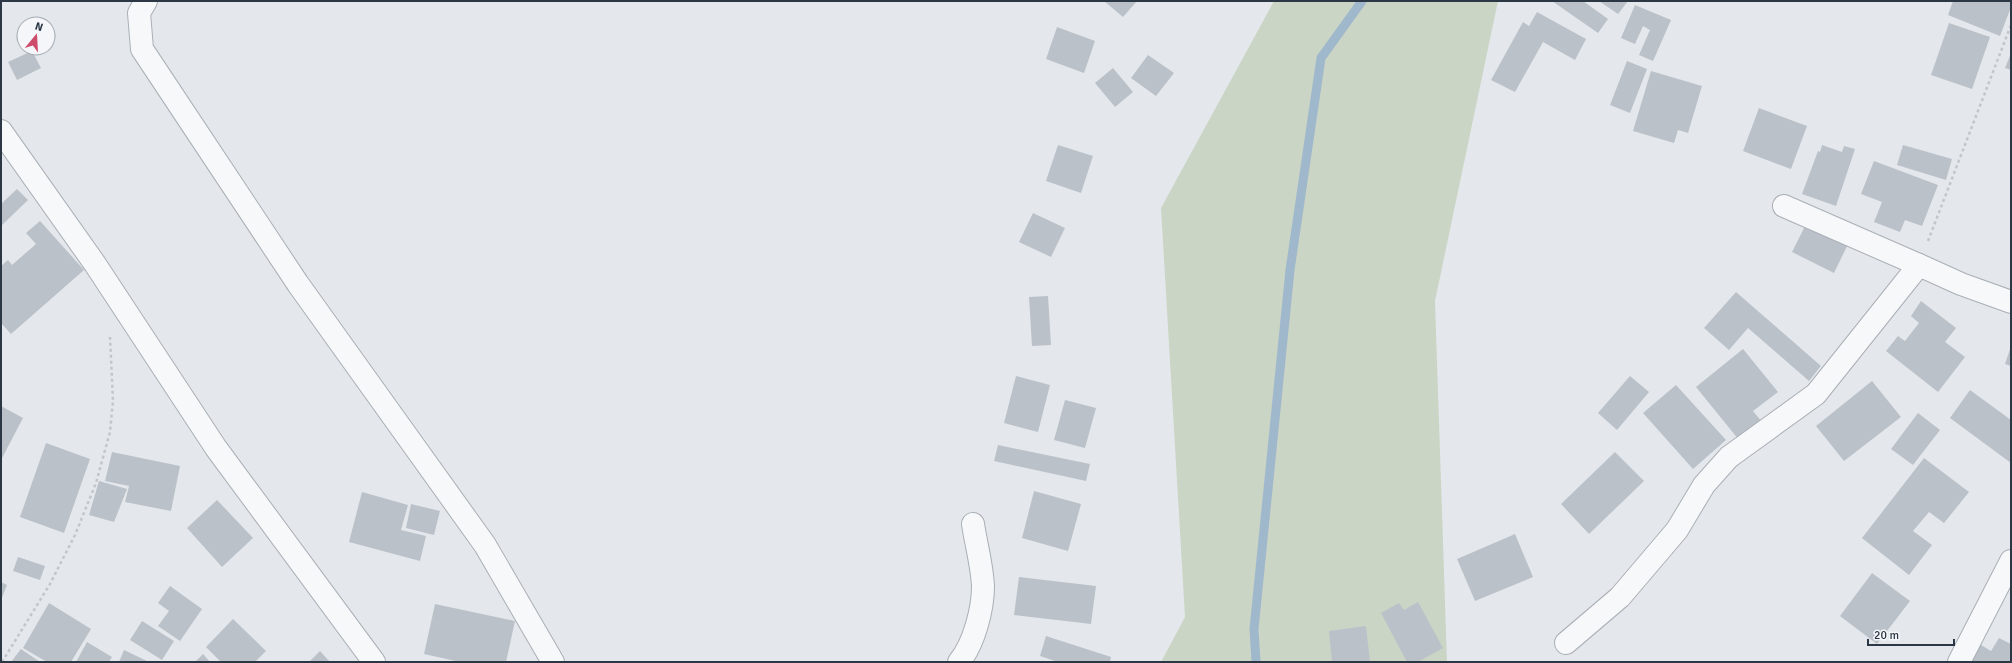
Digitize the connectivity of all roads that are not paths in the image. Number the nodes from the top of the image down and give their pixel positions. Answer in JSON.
{"nodes":[{"id":1,"x":146,"y":1,"type":"edge"},
{"id":2,"x":1,"y":131,"type":"edge"},
{"id":3,"x":1784,"y":206,"type":"dead end"},
{"id":4,"x":1919,"y":265,"type":"junction"},
{"id":5,"x":2011,"y":302,"type":"edge"},
{"id":6,"x":973,"y":524,"type":"dead end"},
{"id":7,"x":2011,"y":561,"type":"edge"},
{"id":8,"x":1566,"y":643,"type":"dead end"},
{"id":9,"x":374,"y":662,"type":"edge"},
{"id":10,"x":553,"y":662,"type":"edge"},
{"id":11,"x":959,"y":662,"type":"edge"},
{"id":12,"x":1960,"y":662,"type":"edge"}],
"edges":[{"from":1,"to":10,"type":"street"},
{"from":2,"to":9,"type":"street"},
{"from":3,"to":4,"type":"street"},
{"from":4,"to":5,"type":"street"},
{"from":4,"to":8,"type":"street"},
{"from":6,"to":11,"type":"street"},
{"from":7,"to":12,"type":"street"}]}
